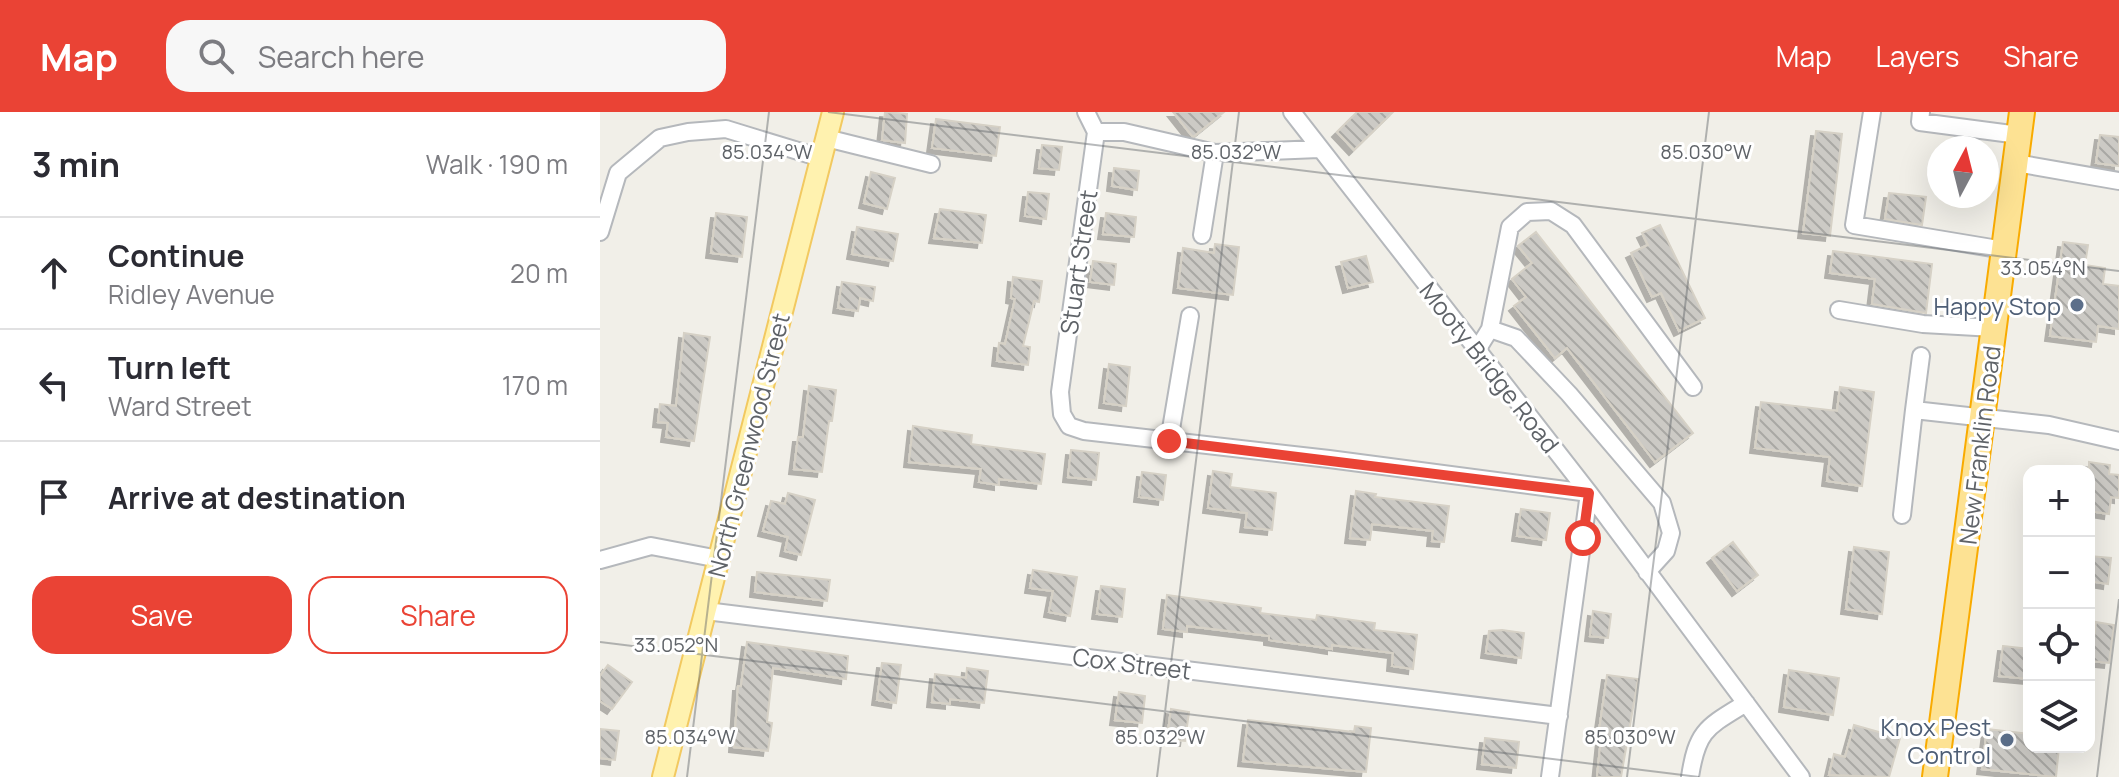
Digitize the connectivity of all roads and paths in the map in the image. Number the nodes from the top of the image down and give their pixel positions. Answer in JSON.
{"nodes":[{"id":1,"x":833,"y":112,"type":"edge"},
{"id":2,"x":1086,"y":112,"type":"edge"},
{"id":3,"x":1292,"y":112,"type":"edge"},
{"id":4,"x":1872,"y":112,"type":"edge"},
{"id":5,"x":1921,"y":112,"type":"edge"},
{"id":6,"x":2021,"y":124,"type":"edge"},
{"id":7,"x":1096,"y":132,"type":"junction"},
{"id":8,"x":824,"y":148,"type":"junction"},
{"id":9,"x":1319,"y":149,"type":"junction"},
{"id":10,"x":1215,"y":153,"type":"junction"},
{"id":11,"x":2016,"y":163,"type":"junction"},
{"id":12,"x":931,"y":164,"type":"dead end"},
{"id":13,"x":2119,"y":181,"type":"edge"},
{"id":14,"x":600,"y":232,"type":"edge"},
{"id":15,"x":1202,"y":235,"type":"dead end"},
{"id":16,"x":2004,"y":250,"type":"junction"},
{"id":17,"x":1839,"y":310,"type":"dead end"},
{"id":18,"x":1190,"y":316,"type":"dead end"},
{"id":19,"x":1994,"y":328,"type":"junction"},
{"id":20,"x":1490,"y":329,"type":"junction"},
{"id":21,"x":1477,"y":350,"type":"junction"},
{"id":22,"x":1921,"y":356,"type":"dead end"},
{"id":23,"x":1693,"y":387,"type":"dead end"},
{"id":24,"x":1914,"y":410,"type":"junction"},
{"id":25,"x":1983,"y":416,"type":"junction"},
{"id":26,"x":1169,"y":441,"type":"junction"},
{"id":27,"x":2119,"y":441,"type":"edge"},
{"id":28,"x":1589,"y":493,"type":"junction"},
{"id":29,"x":1902,"y":515,"type":"dead end"},
{"id":30,"x":719,"y":559,"type":"junction"},
{"id":31,"x":600,"y":560,"type":"edge"},
{"id":32,"x":1647,"y":572,"type":"junction"},
{"id":33,"x":706,"y":611,"type":"junction"},
{"id":34,"x":1746,"y":703,"type":"junction"},
{"id":35,"x":1559,"y":716,"type":"junction"},
{"id":36,"x":663,"y":777,"type":"edge"},
{"id":37,"x":1550,"y":777,"type":"edge"},
{"id":38,"x":1690,"y":777,"type":"edge"},
{"id":39,"x":1801,"y":777,"type":"edge"},
{"id":40,"x":1935,"y":777,"type":"edge"}],
"edges":[{"from":1,"to":8,"type":"main road","name":"North Greenwood Street"},
{"from":2,"to":7,"type":"street"},
{"from":3,"to":9,"type":"street","name":"Mooty Bridge Road"},
{"from":4,"to":16,"type":"street"},
{"from":5,"to":6,"type":"street"},
{"from":6,"to":11,"type":"highway","name":"New Franklin Road"},
{"from":7,"to":10,"type":"street"},
{"from":7,"to":26,"type":"street","name":"Stuart Street"},
{"from":8,"to":12,"type":"street"},
{"from":8,"to":14,"type":"street"},
{"from":8,"to":30,"type":"main road","name":"North Greenwood Street"},
{"from":9,"to":10,"type":"street"},
{"from":9,"to":21,"type":"street","name":"Mooty Bridge Road"},
{"from":10,"to":15,"type":"street"},
{"from":11,"to":13,"type":"street"},
{"from":11,"to":16,"type":"highway","name":"New Franklin Road"},
{"from":16,"to":19,"type":"highway","name":"New Franklin Road"},
{"from":17,"to":19,"type":"street"},
{"from":18,"to":26,"type":"street"},
{"from":19,"to":25,"type":"highway","name":"New Franklin Road"},
{"from":20,"to":21,"type":"street"},
{"from":20,"to":23,"type":"street"},
{"from":20,"to":32,"type":"street"},
{"from":21,"to":28,"type":"street","name":"Mooty Bridge Road"},
{"from":22,"to":24,"type":"street"},
{"from":24,"to":25,"type":"street"},
{"from":24,"to":29,"type":"street"},
{"from":25,"to":27,"type":"street"},
{"from":25,"to":40,"type":"highway","name":"New Franklin Road"},
{"from":26,"to":28,"type":"street"},
{"from":28,"to":32,"type":"street","name":"Mooty Bridge Road"},
{"from":28,"to":35,"type":"street"},
{"from":30,"to":31,"type":"street"},
{"from":30,"to":33,"type":"main road","name":"North Greenwood Street"},
{"from":32,"to":34,"type":"street","name":"Mooty Bridge Road"},
{"from":33,"to":35,"type":"street","name":"Cox Street"},
{"from":33,"to":36,"type":"main road","name":"North Greenwood Street"},
{"from":34,"to":38,"type":"street"},
{"from":34,"to":39,"type":"street","name":"Mooty Bridge Road"},
{"from":35,"to":37,"type":"street"}]}
